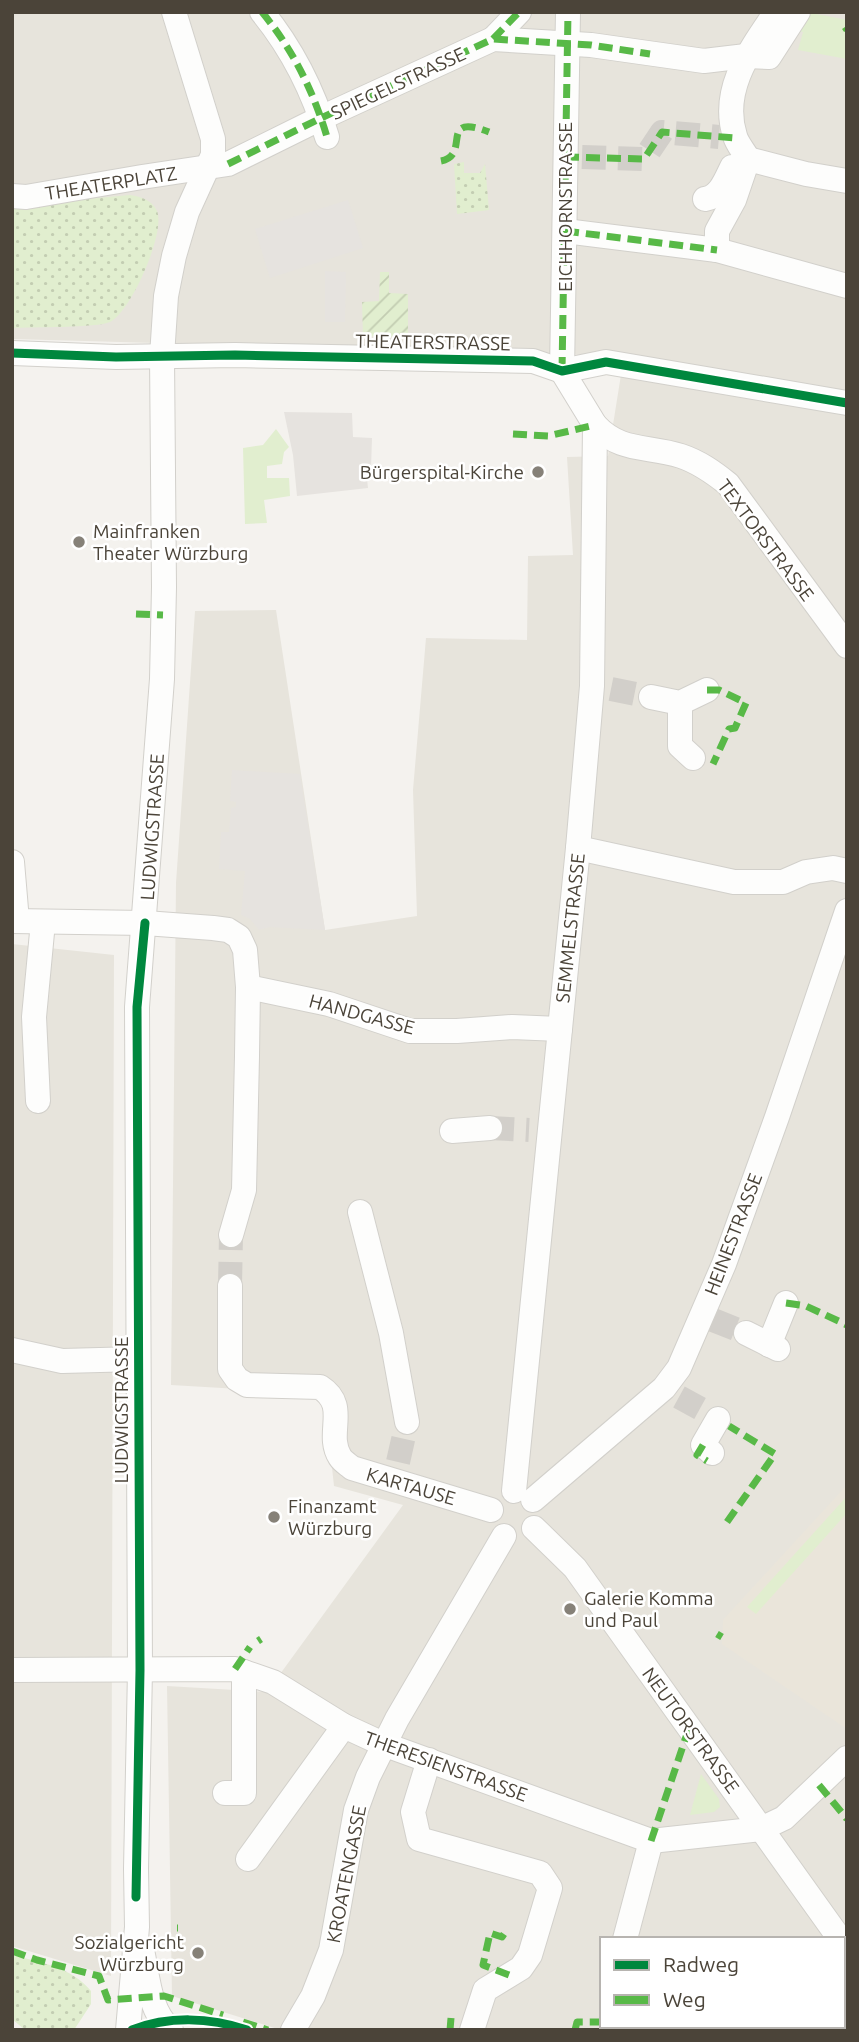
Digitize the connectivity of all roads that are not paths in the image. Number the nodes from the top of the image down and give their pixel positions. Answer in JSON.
{"nodes":[{"id":1,"x":174,"y":12,"type":"edge"},
{"id":2,"x":262,"y":12,"type":"edge"},
{"id":3,"x":519,"y":12,"type":"edge"},
{"id":4,"x":568,"y":12,"type":"edge"},
{"id":5,"x":776,"y":12,"type":"edge"},
{"id":6,"x":798,"y":12,"type":"edge"},
{"id":7,"x":484,"y":43,"type":"junction"},
{"id":8,"x":566,"y":43,"type":"junction"},
{"id":9,"x":757,"y":56,"type":"junction"},
{"id":10,"x":321,"y":118,"type":"junction"},
{"id":11,"x":746,"y":164,"type":"junction"},
{"id":12,"x":218,"y":166,"type":"junction"},
{"id":13,"x":847,"y":181,"type":"edge"},
{"id":14,"x":12,"y":196,"type":"edge"},
{"id":15,"x":705,"y":199,"type":"dead end"},
{"id":16,"x":565,"y":231,"type":"junction"},
{"id":17,"x":717,"y":250,"type":"junction"},
{"id":18,"x":847,"y":286,"type":"edge"},
{"id":19,"x":12,"y":354,"type":"edge"},
{"id":20,"x":162,"y":356,"type":"junction"},
{"id":21,"x":562,"y":371,"type":"junction"},
{"id":22,"x":847,"y":404,"type":"edge"},
{"id":23,"x":594,"y":425,"type":"junction"},
{"id":24,"x":847,"y":646,"type":"edge"},
{"id":25,"x":707,"y":690,"type":"dead end"},
{"id":26,"x":651,"y":697,"type":"tunnel mouth"},
{"id":27,"x":680,"y":703,"type":"junction"},
{"id":28,"x":693,"y":758,"type":"dead end"},
{"id":29,"x":578,"y":848,"type":"junction"},
{"id":30,"x":12,"y":862,"type":"edge"},
{"id":31,"x":847,"y":871,"type":"edge"},
{"id":32,"x":847,"y":911,"type":"edge"},
{"id":33,"x":15,"y":921,"type":"edge"},
{"id":34,"x":43,"y":922,"type":"junction"},
{"id":35,"x":145,"y":923,"type":"junction"},
{"id":36,"x":248,"y":988,"type":"junction"},
{"id":37,"x":560,"y":1029,"type":"junction"},
{"id":38,"x":38,"y":1101,"type":"dead end"},
{"id":39,"x":491,"y":1128,"type":"tunnel mouth"},
{"id":40,"x":452,"y":1131,"type":"dead end"},
{"id":41,"x":360,"y":1212,"type":"dead end"},
{"id":42,"x":231,"y":1235,"type":"tunnel mouth"},
{"id":43,"x":230,"y":1286,"type":"tunnel mouth"},
{"id":44,"x":786,"y":1303,"type":"dead end"},
{"id":45,"x":746,"y":1334,"type":"tunnel mouth"},
{"id":46,"x":12,"y":1350,"type":"edge"},
{"id":47,"x":138,"y":1359,"type":"junction"},
{"id":48,"x":719,"y":1419,"type":"dead end"},
{"id":49,"x":407,"y":1422,"type":"tunnel mouth"},
{"id":50,"x":712,"y":1452,"type":"dead end"},
{"id":51,"x":508,"y":1501,"type":"junction"},
{"id":52,"x":534,"y":1528,"type":"junction"},
{"id":53,"x":504,"y":1536,"type":"junction"},
{"id":54,"x":12,"y":1670,"type":"edge"},
{"id":55,"x":140,"y":1670,"type":"junction"},
{"id":56,"x":244,"y":1672,"type":"junction"},
{"id":57,"x":344,"y":1726,"type":"junction"},
{"id":58,"x":383,"y":1744,"type":"junction"},
{"id":59,"x":847,"y":1758,"type":"edge"},
{"id":60,"x":429,"y":1760,"type":"junction"},
{"id":61,"x":225,"y":1793,"type":"dead end"},
{"id":62,"x":761,"y":1829,"type":"junction"},
{"id":63,"x":650,"y":1841,"type":"junction"},
{"id":64,"x":248,"y":1859,"type":"dead end"},
{"id":65,"x":137,"y":1927,"type":"junction"},
{"id":66,"x":626,"y":1937,"type":"edge"},
{"id":67,"x":839,"y":1937,"type":"edge"},
{"id":68,"x":128,"y":2030,"type":"edge"},
{"id":69,"x":171,"y":2030,"type":"edge"},
{"id":70,"x":293,"y":2030,"type":"edge"},
{"id":71,"x":472,"y":2030,"type":"edge"}],
"edges":[{"from":1,"to":12,"type":"street"},
{"from":2,"to":10,"type":"street"},
{"from":3,"to":7,"type":"street"},
{"from":4,"to":8,"type":"street","name":"EICHHORNSTRASSE"},
{"from":5,"to":9,"type":"street"},
{"from":6,"to":9,"type":"street"},
{"from":7,"to":8,"type":"street"},
{"from":7,"to":10,"type":"street","name":"SPIEGELSTRASSE"},
{"from":8,"to":9,"type":"street"},
{"from":8,"to":16,"type":"street","name":"EICHHORNSTRASSE"},
{"from":9,"to":11,"type":"street"},
{"from":10,"to":12,"type":"street","name":"SPIEGELSTRASSE"},
{"from":11,"to":13,"type":"street"},
{"from":11,"to":15,"type":"street"},
{"from":11,"to":17,"type":"street"},
{"from":12,"to":14,"type":"street","name":"THEATERPLATZ"},
{"from":12,"to":20,"type":"street","name":"THEATERPLATZ"},
{"from":16,"to":17,"type":"street"},
{"from":16,"to":21,"type":"street","name":"EICHHORNSTRASSE"},
{"from":17,"to":18,"type":"street"},
{"from":19,"to":20,"type":"street","name":"THEATERSTRASSE"},
{"from":20,"to":21,"type":"street","name":"THEATERSTRASSE"},
{"from":20,"to":35,"type":"street","name":"LUDWIGSTRASSE"},
{"from":21,"to":22,"type":"street","name":"THEATERSTRASSE"},
{"from":21,"to":23,"type":"street"},
{"from":23,"to":24,"type":"street","name":"TEXTORSTRASSE"},
{"from":23,"to":29,"type":"street","name":"SEMMELSTRASSE"},
{"from":25,"to":27,"type":"street"},
{"from":26,"to":27,"type":"street"},
{"from":27,"to":28,"type":"street"},
{"from":29,"to":31,"type":"street"},
{"from":29,"to":37,"type":"street","name":"SEMMELSTRASSE"},
{"from":30,"to":33,"type":"street"},
{"from":32,"to":51,"type":"street","name":"HEINESTRASSE"},
{"from":33,"to":34,"type":"street"},
{"from":34,"to":35,"type":"street"},
{"from":34,"to":38,"type":"street"},
{"from":35,"to":36,"type":"street"},
{"from":35,"to":47,"type":"street","name":"LUDWIGSTRASSE"},
{"from":36,"to":37,"type":"street","name":"HANDGASSE"},
{"from":36,"to":42,"type":"street"},
{"from":37,"to":51,"type":"street","name":"SEMMELSTRASSE"},
{"from":39,"to":40,"type":"street"},
{"from":41,"to":49,"type":"street"},
{"from":43,"to":51,"type":"street","name":"KARTAUSE"},
{"from":44,"to":45,"type":"street"},
{"from":46,"to":47,"type":"street"},
{"from":47,"to":55,"type":"street","name":"LUDWIGSTRASSE"},
{"from":48,"to":50,"type":"street"},
{"from":51,"to":52,"type":"street"},
{"from":51,"to":53,"type":"street"},
{"from":52,"to":53,"type":"street"},
{"from":52,"to":62,"type":"street","name":"NEUTORSTRASSE"},
{"from":53,"to":58,"type":"street","name":"KROATENGASSE"},
{"from":54,"to":55,"type":"street","name":"THERESIENSTRASSE"},
{"from":55,"to":56,"type":"street","name":"THERESIENSTRASSE"},
{"from":55,"to":65,"type":"street","name":"LUDWIGSTRASSE"},
{"from":56,"to":57,"type":"street","name":"THERESIENSTRASSE"},
{"from":56,"to":61,"type":"street"},
{"from":57,"to":58,"type":"street","name":"THERESIENSTRASSE"},
{"from":57,"to":64,"type":"street"},
{"from":58,"to":60,"type":"street","name":"THERESIENSTRASSE"},
{"from":58,"to":70,"type":"street","name":"KROATENGASSE"},
{"from":59,"to":62,"type":"street"},
{"from":60,"to":63,"type":"street","name":"THERESIENSTRASSE"},
{"from":60,"to":71,"type":"street"},
{"from":62,"to":63,"type":"street","name":"THERESIENSTRASSE"},
{"from":62,"to":67,"type":"street","name":"NEUTORSTRASSE"},
{"from":63,"to":66,"type":"street"},
{"from":65,"to":68,"type":"street","name":"LUDWIGSTRASSE"},
{"from":65,"to":69,"type":"street","name":"LUDWIGSTRASSE"}]}
